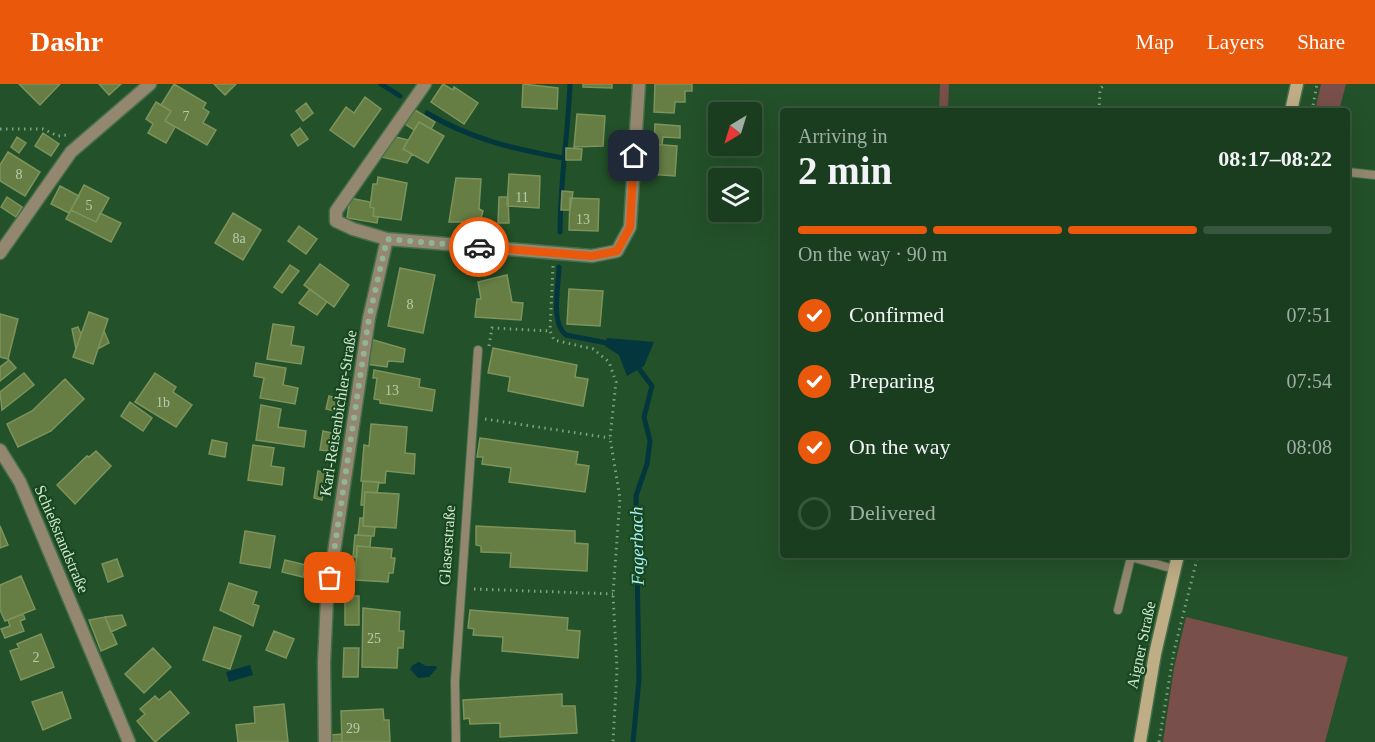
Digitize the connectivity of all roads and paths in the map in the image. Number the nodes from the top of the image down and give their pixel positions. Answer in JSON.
{"nodes":[{"id":1,"x":150,"y":84,"type":"edge"},
{"id":2,"x":425,"y":84,"type":"edge"},
{"id":3,"x":639,"y":84,"type":"edge"},
{"id":4,"x":1105,"y":84,"type":"edge"},
{"id":5,"x":1297,"y":84,"type":"edge"},
{"id":6,"x":1317,"y":84,"type":"edge"},
{"id":7,"x":1099,"y":108,"type":"edge"},
{"id":8,"x":1292,"y":108,"type":"edge"},
{"id":9,"x":1312,"y":108,"type":"edge"},
{"id":10,"x":0,"y":129,"type":"edge"},
{"id":11,"x":68,"y":135,"type":"dead end"},
{"id":12,"x":1350,"y":172,"type":"edge"},
{"id":13,"x":1375,"y":175,"type":"edge"},
{"id":14,"x":387,"y":239,"type":"junction"},
{"id":15,"x":0,"y":253,"type":"edge"},
{"id":16,"x":554,"y":253,"type":"junction"},
{"id":17,"x":550,"y":331,"type":"junction"},
{"id":18,"x":478,"y":350,"type":"joint"},
{"id":19,"x":473,"y":417,"type":"junction"},
{"id":20,"x":610,"y":438,"type":"junction"},
{"id":21,"x":0,"y":450,"type":"edge"},
{"id":22,"x":1131,"y":558,"type":"edge"},
{"id":23,"x":1138,"y":558,"type":"edge"},
{"id":24,"x":1177,"y":558,"type":"edge"},
{"id":25,"x":1197,"y":558,"type":"edge"},
{"id":26,"x":1174,"y":569,"type":"junction"},
{"id":27,"x":461,"y":589,"type":"junction"},
{"id":28,"x":613,"y":594,"type":"junction"},
{"id":29,"x":1118,"y":610,"type":"dead end"},
{"id":30,"x":129,"y":742,"type":"edge"},
{"id":31,"x":325,"y":742,"type":"edge"},
{"id":32,"x":456,"y":742,"type":"edge"},
{"id":33,"x":613,"y":742,"type":"edge"},
{"id":34,"x":1140,"y":742,"type":"edge"},
{"id":35,"x":1160,"y":742,"type":"edge"}],
"edges":[{"from":1,"to":15,"type":"street"},
{"from":2,"to":14,"type":"street"},
{"from":3,"to":16,"type":"street"},
{"from":4,"to":7,"type":"path"},
{"from":5,"to":8,"type":"main road"},
{"from":6,"to":9,"type":"path"},
{"from":10,"to":11,"type":"path"},
{"from":12,"to":13,"type":"lane"},
{"from":14,"to":16,"type":"street"},
{"from":14,"to":31,"type":"street","name":"Karl-Reisenbichler-Straße"},
{"from":16,"to":17,"type":"path"},
{"from":17,"to":18,"type":"path"},
{"from":17,"to":20,"type":"path"},
{"from":18,"to":19,"type":"lane","name":"Glaserstraße"},
{"from":19,"to":20,"type":"path"},
{"from":19,"to":27,"type":"lane","name":"Glaserstraße"},
{"from":20,"to":28,"type":"path"},
{"from":21,"to":30,"type":"street","name":"Schießstandstraße"},
{"from":22,"to":29,"type":"lane"},
{"from":23,"to":26,"type":"lane"},
{"from":24,"to":26,"type":"main road","name":"Aigner Straße"},
{"from":25,"to":35,"type":"path"},
{"from":26,"to":34,"type":"main road","name":"Aigner Straße"},
{"from":27,"to":28,"type":"path"},
{"from":27,"to":32,"type":"lane","name":"Glaserstraße"},
{"from":28,"to":33,"type":"path"}]}
